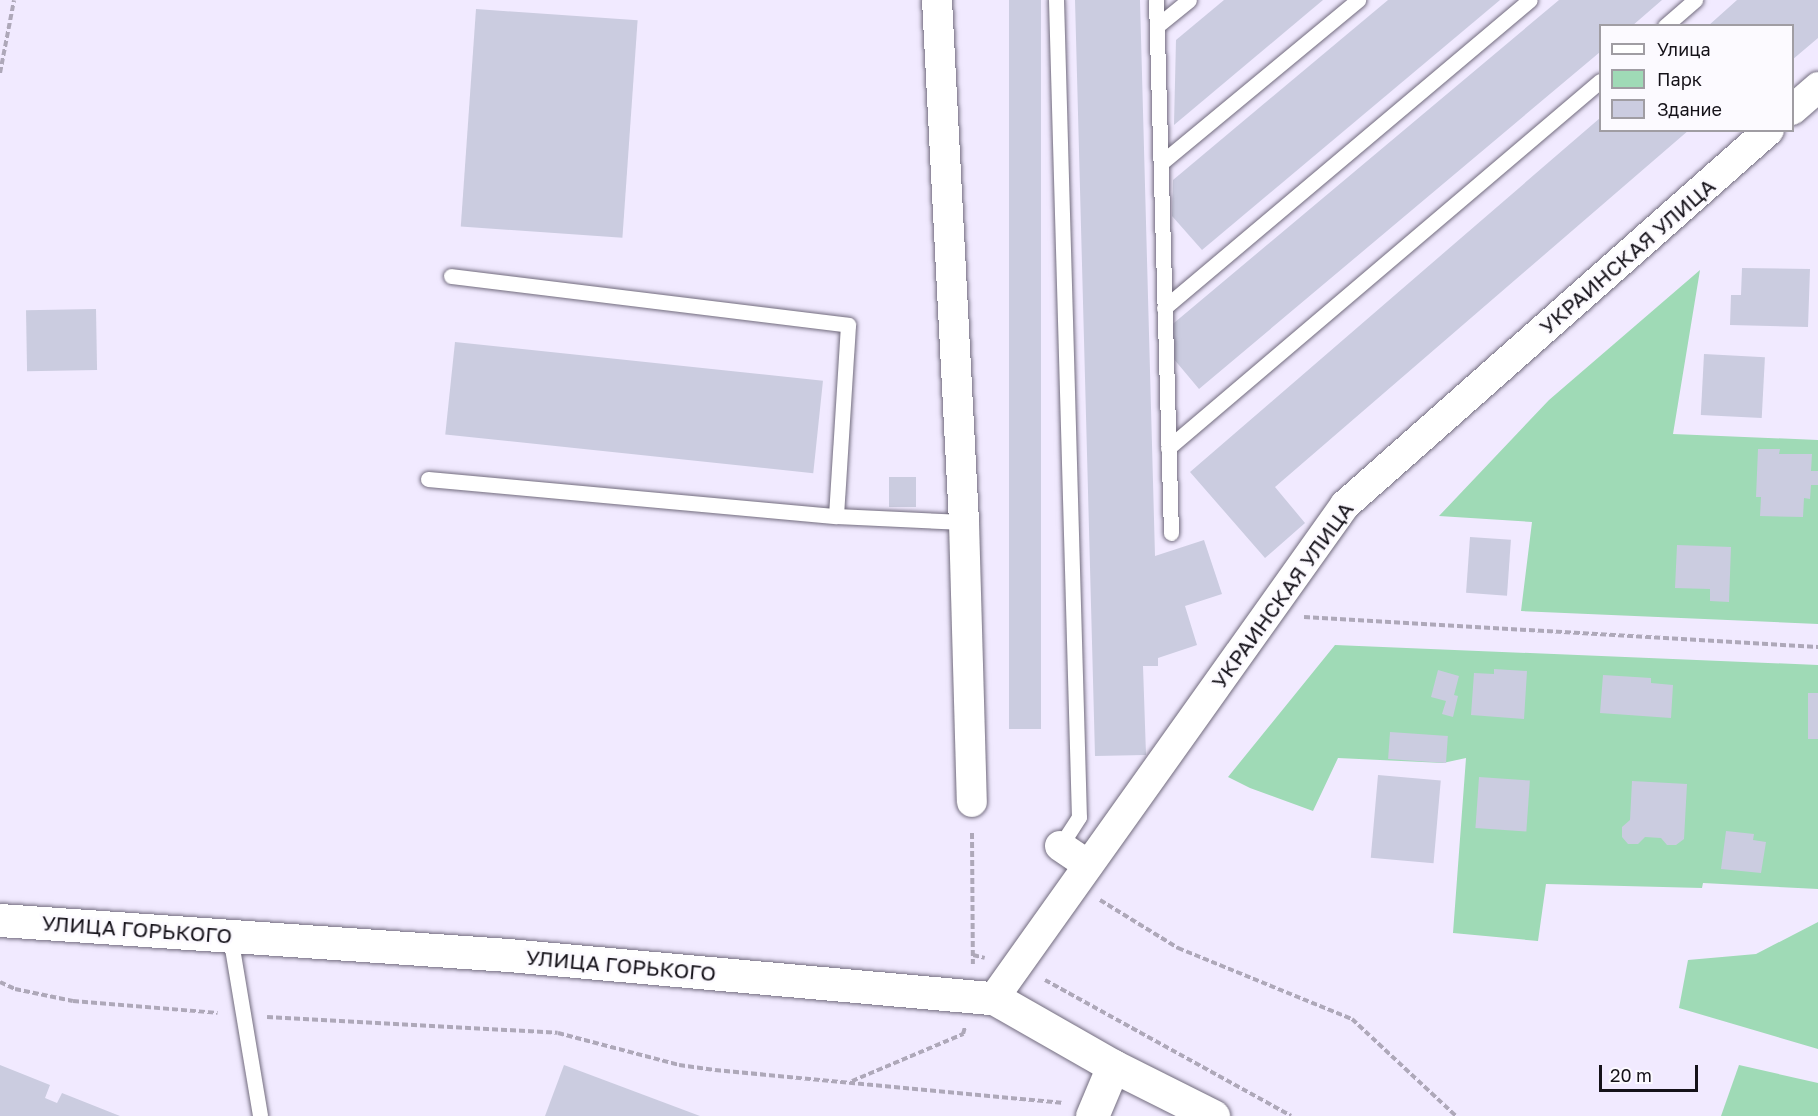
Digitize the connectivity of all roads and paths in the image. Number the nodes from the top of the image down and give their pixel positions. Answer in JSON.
{"nodes":[{"id":1,"x":14,"y":0,"type":"edge"},
{"id":2,"x":938,"y":0,"type":"edge"},
{"id":3,"x":1056,"y":0,"type":"edge"},
{"id":4,"x":1156,"y":0,"type":"edge"},
{"id":5,"x":1189,"y":0,"type":"edge"},
{"id":6,"x":1358,"y":0,"type":"edge"},
{"id":7,"x":1530,"y":0,"type":"edge"},
{"id":8,"x":1695,"y":0,"type":"edge"},
{"id":9,"x":1667,"y":24,"type":"edge"},
{"id":10,"x":1157,"y":26,"type":"junction"},
{"id":11,"x":0,"y":73,"type":"edge"},
{"id":12,"x":1599,"y":82,"type":"edge"},
{"id":13,"x":1818,"y":87,"type":"edge"},
{"id":14,"x":1794,"y":108,"type":"edge"},
{"id":15,"x":1767,"y":132,"type":"edge"},
{"id":16,"x":1161,"y":163,"type":"junction"},
{"id":17,"x":451,"y":276,"type":"dead end"},
{"id":18,"x":1164,"y":308,"type":"junction"},
{"id":19,"x":1168,"y":448,"type":"junction"},
{"id":20,"x":428,"y":479,"type":"dead end"},
{"id":21,"x":836,"y":516,"type":"junction"},
{"id":22,"x":964,"y":522,"type":"junction"},
{"id":23,"x":1171,"y":533,"type":"dead end"},
{"id":24,"x":1267,"y":615,"type":"junction"},
{"id":25,"x":1818,"y":647,"type":"edge"},
{"id":26,"x":972,"y":802,"type":"joint"},
{"id":27,"x":1059,"y":846,"type":"joint"},
{"id":28,"x":1081,"y":874,"type":"junction"},
{"id":29,"x":0,"y":920,"type":"edge"},
{"id":30,"x":230,"y":936,"type":"junction"},
{"id":31,"x":973,"y":955,"type":"junction"},
{"id":32,"x":1018,"y":964,"type":"junction"},
{"id":33,"x":0,"y":982,"type":"edge"},
{"id":34,"x":984,"y":997,"type":"junction"},
{"id":35,"x":243,"y":1015,"type":"junction"},
{"id":36,"x":963,"y":1034,"type":"dead end"},
{"id":37,"x":1113,"y":1066,"type":"junction"},
{"id":38,"x":850,"y":1082,"type":"junction"},
{"id":39,"x":1094,"y":1111,"type":"edge"},
{"id":40,"x":260,"y":1116,"type":"edge"},
{"id":41,"x":1213,"y":1116,"type":"edge"},
{"id":42,"x":1291,"y":1116,"type":"edge"},
{"id":43,"x":1456,"y":1116,"type":"edge"}],
"edges":[{"from":1,"to":11,"type":"path"},
{"from":2,"to":22,"type":"street"},
{"from":3,"to":27,"type":"lane"},
{"from":4,"to":10,"type":"lane"},
{"from":5,"to":10,"type":"lane"},
{"from":6,"to":16,"type":"lane"},
{"from":7,"to":18,"type":"lane"},
{"from":8,"to":9,"type":"lane"},
{"from":10,"to":16,"type":"lane"},
{"from":12,"to":19,"type":"lane"},
{"from":13,"to":14,"type":"street"},
{"from":15,"to":24,"type":"street","name":"УКРАИНСКАЯ УЛИЦА"},
{"from":16,"to":18,"type":"lane"},
{"from":17,"to":21,"type":"lane"},
{"from":18,"to":19,"type":"lane"},
{"from":19,"to":23,"type":"lane"},
{"from":20,"to":21,"type":"lane"},
{"from":21,"to":22,"type":"lane"},
{"from":22,"to":26,"type":"street"},
{"from":24,"to":25,"type":"path"},
{"from":24,"to":28,"type":"street","name":"УКРАИНСКАЯ УЛИЦА"},
{"from":26,"to":31,"type":"path"},
{"from":27,"to":28,"type":"street"},
{"from":28,"to":32,"type":"street","name":"УКРАИНСКАЯ УЛИЦА"},
{"from":28,"to":43,"type":"path"},
{"from":29,"to":30,"type":"main road","name":"УЛИЦА ГОРЬКОГО"},
{"from":30,"to":34,"type":"main road","name":"УЛИЦА ГОРЬКОГО"},
{"from":30,"to":35,"type":"lane"},
{"from":31,"to":32,"type":"path"},
{"from":31,"to":34,"type":"path"},
{"from":32,"to":34,"type":"street","name":"УКРАИНСКАЯ УЛИЦА"},
{"from":32,"to":42,"type":"path"},
{"from":33,"to":35,"type":"path"},
{"from":34,"to":37,"type":"main road","name":"УЛИЦА ГОРЬКОГО"},
{"from":35,"to":38,"type":"path"},
{"from":35,"to":40,"type":"lane"},
{"from":36,"to":38,"type":"path"},
{"from":37,"to":39,"type":"main road"},
{"from":37,"to":41,"type":"main road","name":"УЛИЦА ГОРЬКОГО"},
{"from":38,"to":39,"type":"path"}]}
